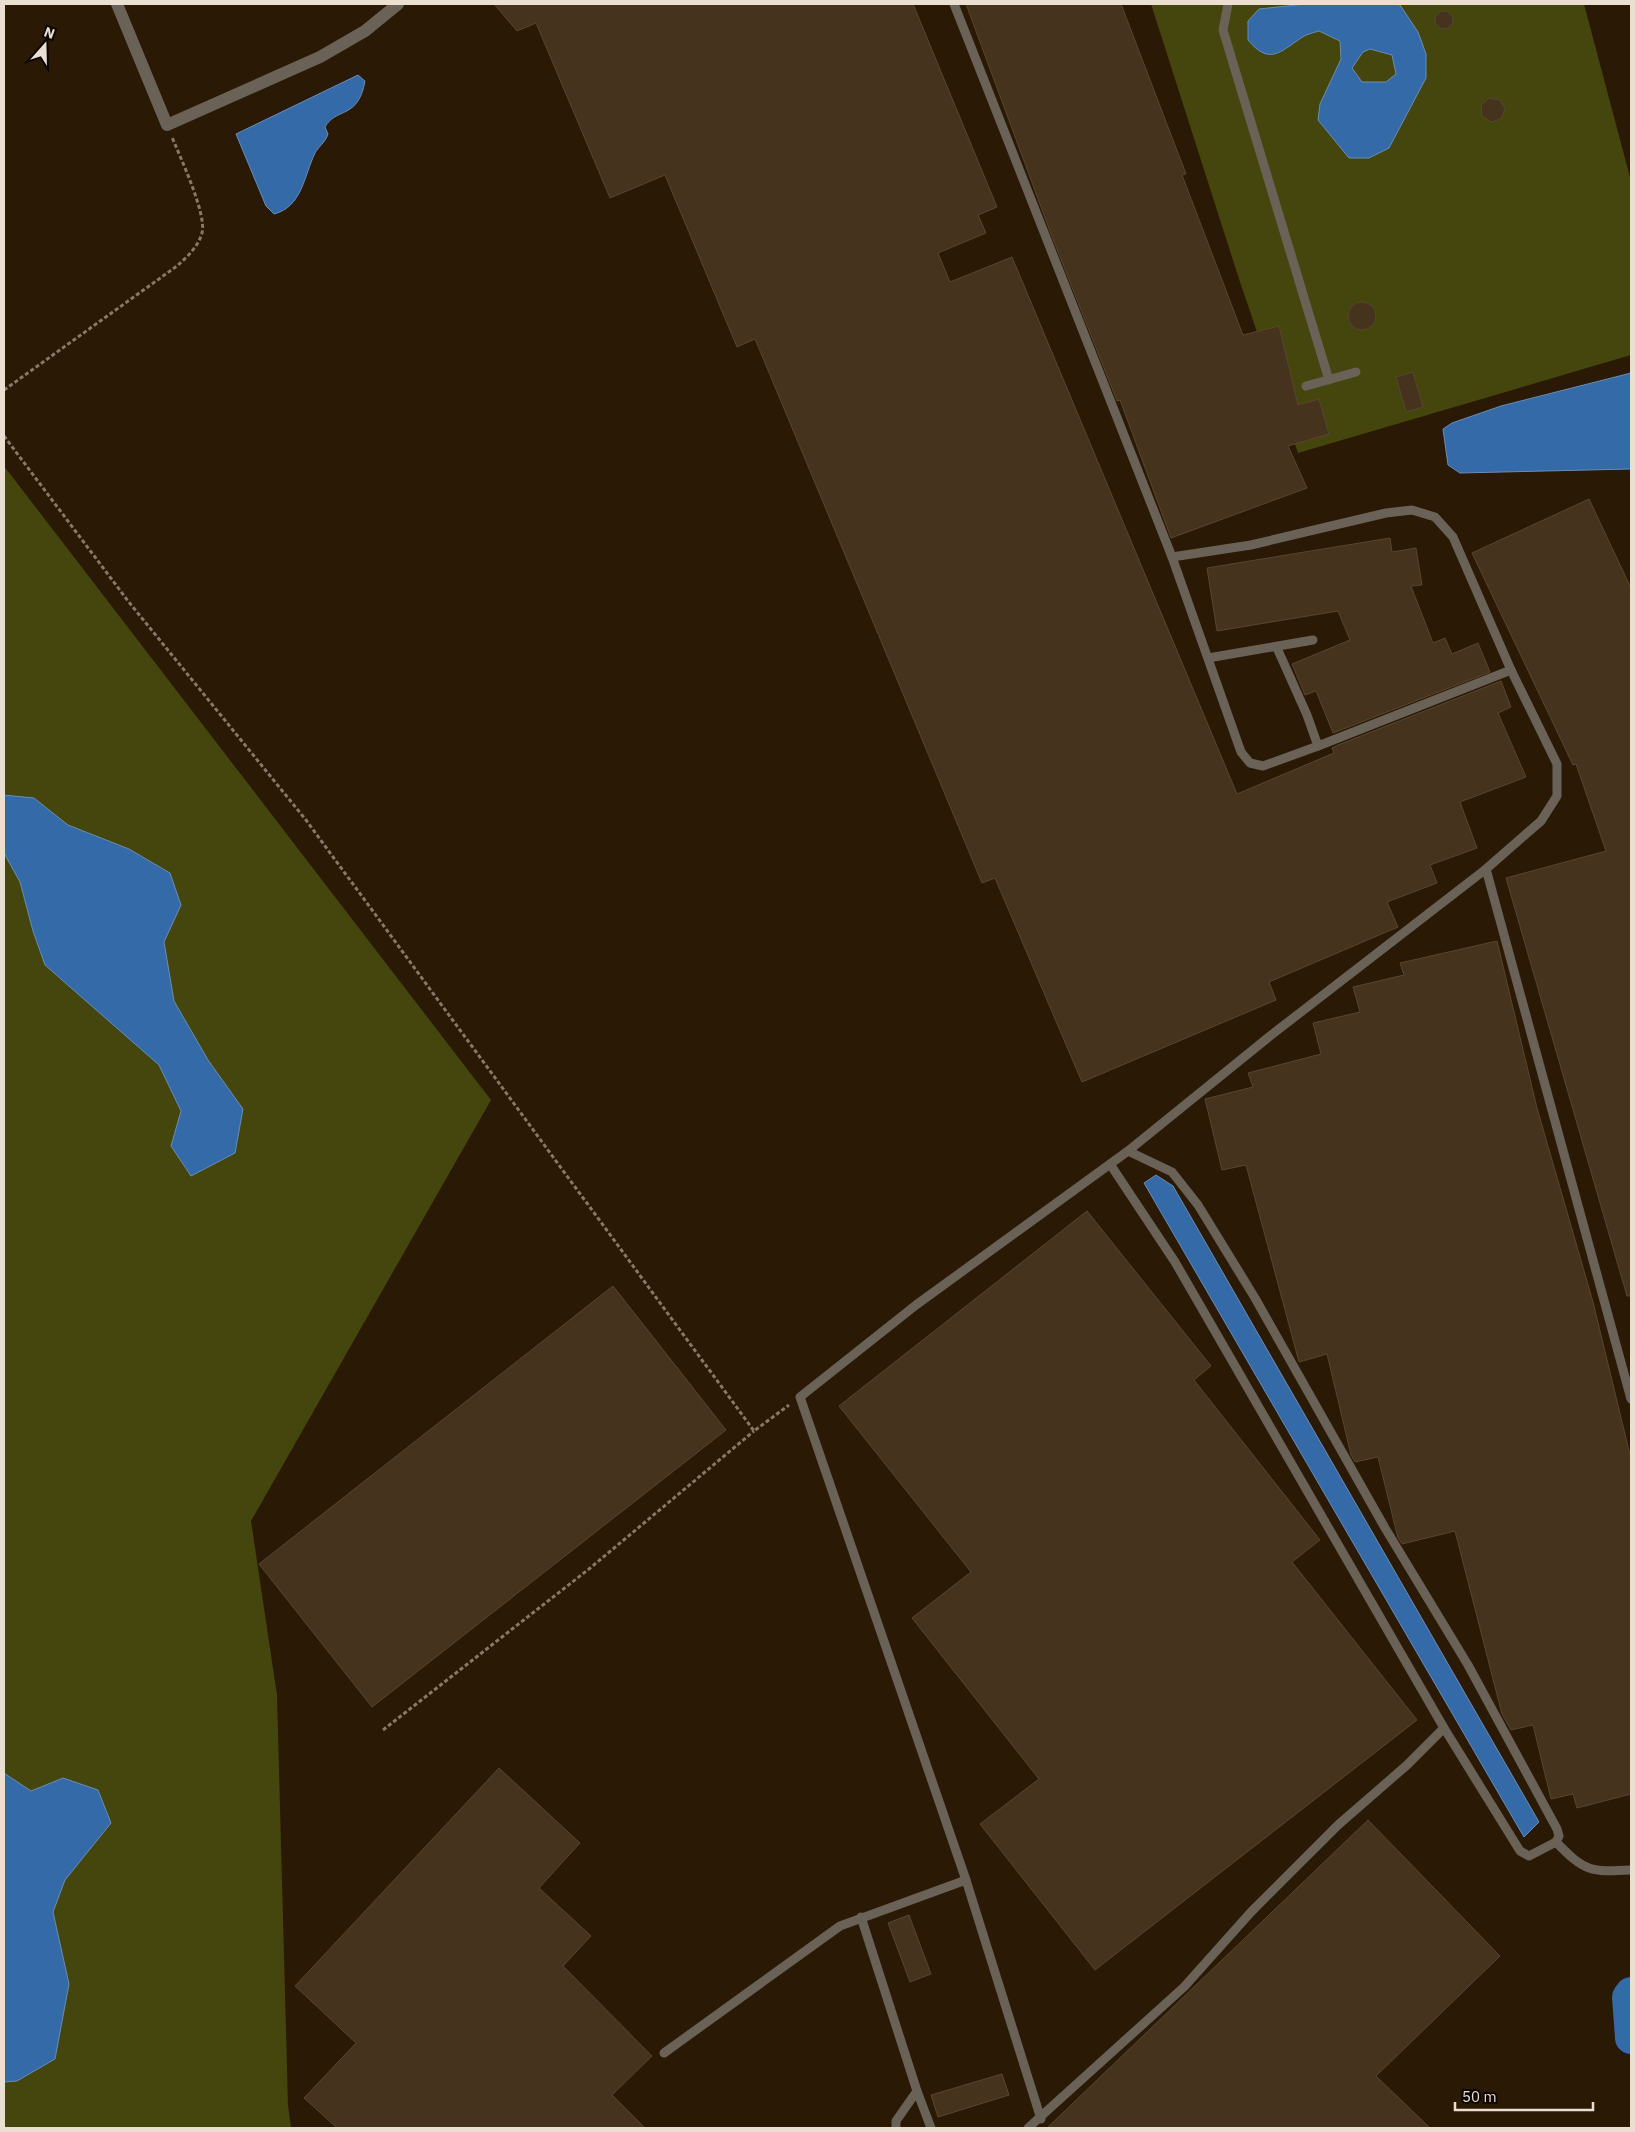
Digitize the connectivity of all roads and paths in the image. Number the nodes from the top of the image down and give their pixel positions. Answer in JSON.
{"nodes":[{"id":1,"x":117,"y":4,"type":"edge"},
{"id":2,"x":398,"y":4,"type":"edge"},
{"id":3,"x":954,"y":4,"type":"edge"},
{"id":4,"x":1228,"y":4,"type":"edge"},
{"id":5,"x":167,"y":125,"type":"junction"},
{"id":6,"x":1356,"y":372,"type":"dead end"},
{"id":7,"x":1328,"y":380,"type":"junction"},
{"id":8,"x":1306,"y":386,"type":"dead end"},
{"id":9,"x":4,"y":390,"type":"edge"},
{"id":10,"x":4,"y":436,"type":"edge"},
{"id":11,"x":1172,"y":557,"type":"junction"},
{"id":12,"x":1313,"y":640,"type":"dead end"},
{"id":13,"x":1277,"y":648,"type":"junction"},
{"id":14,"x":1208,"y":658,"type":"junction"},
{"id":15,"x":1510,"y":670,"type":"junction"},
{"id":16,"x":1318,"y":746,"type":"junction"},
{"id":17,"x":1486,"y":869,"type":"junction"},
{"id":18,"x":1128,"y":1151,"type":"junction"},
{"id":19,"x":1110,"y":1164,"type":"junction"},
{"id":20,"x":800,"y":1397,"type":"junction"},
{"id":21,"x":1631,"y":1399,"type":"edge"},
{"id":22,"x":754,"y":1431,"type":"junction"},
{"id":23,"x":1444,"y":1728,"type":"junction"},
{"id":24,"x":382,"y":1730,"type":"dead end"},
{"id":25,"x":1556,"y":1842,"type":"junction"},
{"id":26,"x":1631,"y":1870,"type":"edge"},
{"id":27,"x":966,"y":1880,"type":"junction"},
{"id":28,"x":861,"y":1917,"type":"junction"},
{"id":29,"x":664,"y":2053,"type":"dead end"},
{"id":30,"x":917,"y":2091,"type":"junction"},
{"id":31,"x":1041,"y":2119,"type":"junction"},
{"id":32,"x":896,"y":2128,"type":"edge"},
{"id":33,"x":931,"y":2128,"type":"edge"},
{"id":34,"x":1028,"y":2128,"type":"edge"}],
"edges":[{"from":1,"to":5,"type":"street"},
{"from":2,"to":5,"type":"street"},
{"from":3,"to":11,"type":"lane"},
{"from":4,"to":7,"type":"lane"},
{"from":5,"to":9,"type":"path"},
{"from":6,"to":7,"type":"lane"},
{"from":7,"to":8,"type":"lane"},
{"from":10,"to":22,"type":"path"},
{"from":11,"to":14,"type":"lane"},
{"from":11,"to":15,"type":"lane"},
{"from":12,"to":13,"type":"lane"},
{"from":13,"to":14,"type":"lane"},
{"from":13,"to":16,"type":"lane"},
{"from":14,"to":16,"type":"lane"},
{"from":15,"to":16,"type":"lane"},
{"from":15,"to":17,"type":"lane"},
{"from":17,"to":18,"type":"lane"},
{"from":17,"to":21,"type":"lane"},
{"from":18,"to":19,"type":"lane"},
{"from":18,"to":25,"type":"lane"},
{"from":19,"to":20,"type":"lane"},
{"from":19,"to":23,"type":"lane"},
{"from":20,"to":22,"type":"path"},
{"from":20,"to":27,"type":"lane"},
{"from":22,"to":24,"type":"path"},
{"from":23,"to":25,"type":"lane"},
{"from":23,"to":31,"type":"lane"},
{"from":25,"to":26,"type":"lane"},
{"from":27,"to":28,"type":"lane"},
{"from":27,"to":31,"type":"lane"},
{"from":28,"to":29,"type":"lane"},
{"from":28,"to":30,"type":"lane"},
{"from":30,"to":32,"type":"lane"},
{"from":30,"to":33,"type":"lane"},
{"from":31,"to":34,"type":"lane"}]}
